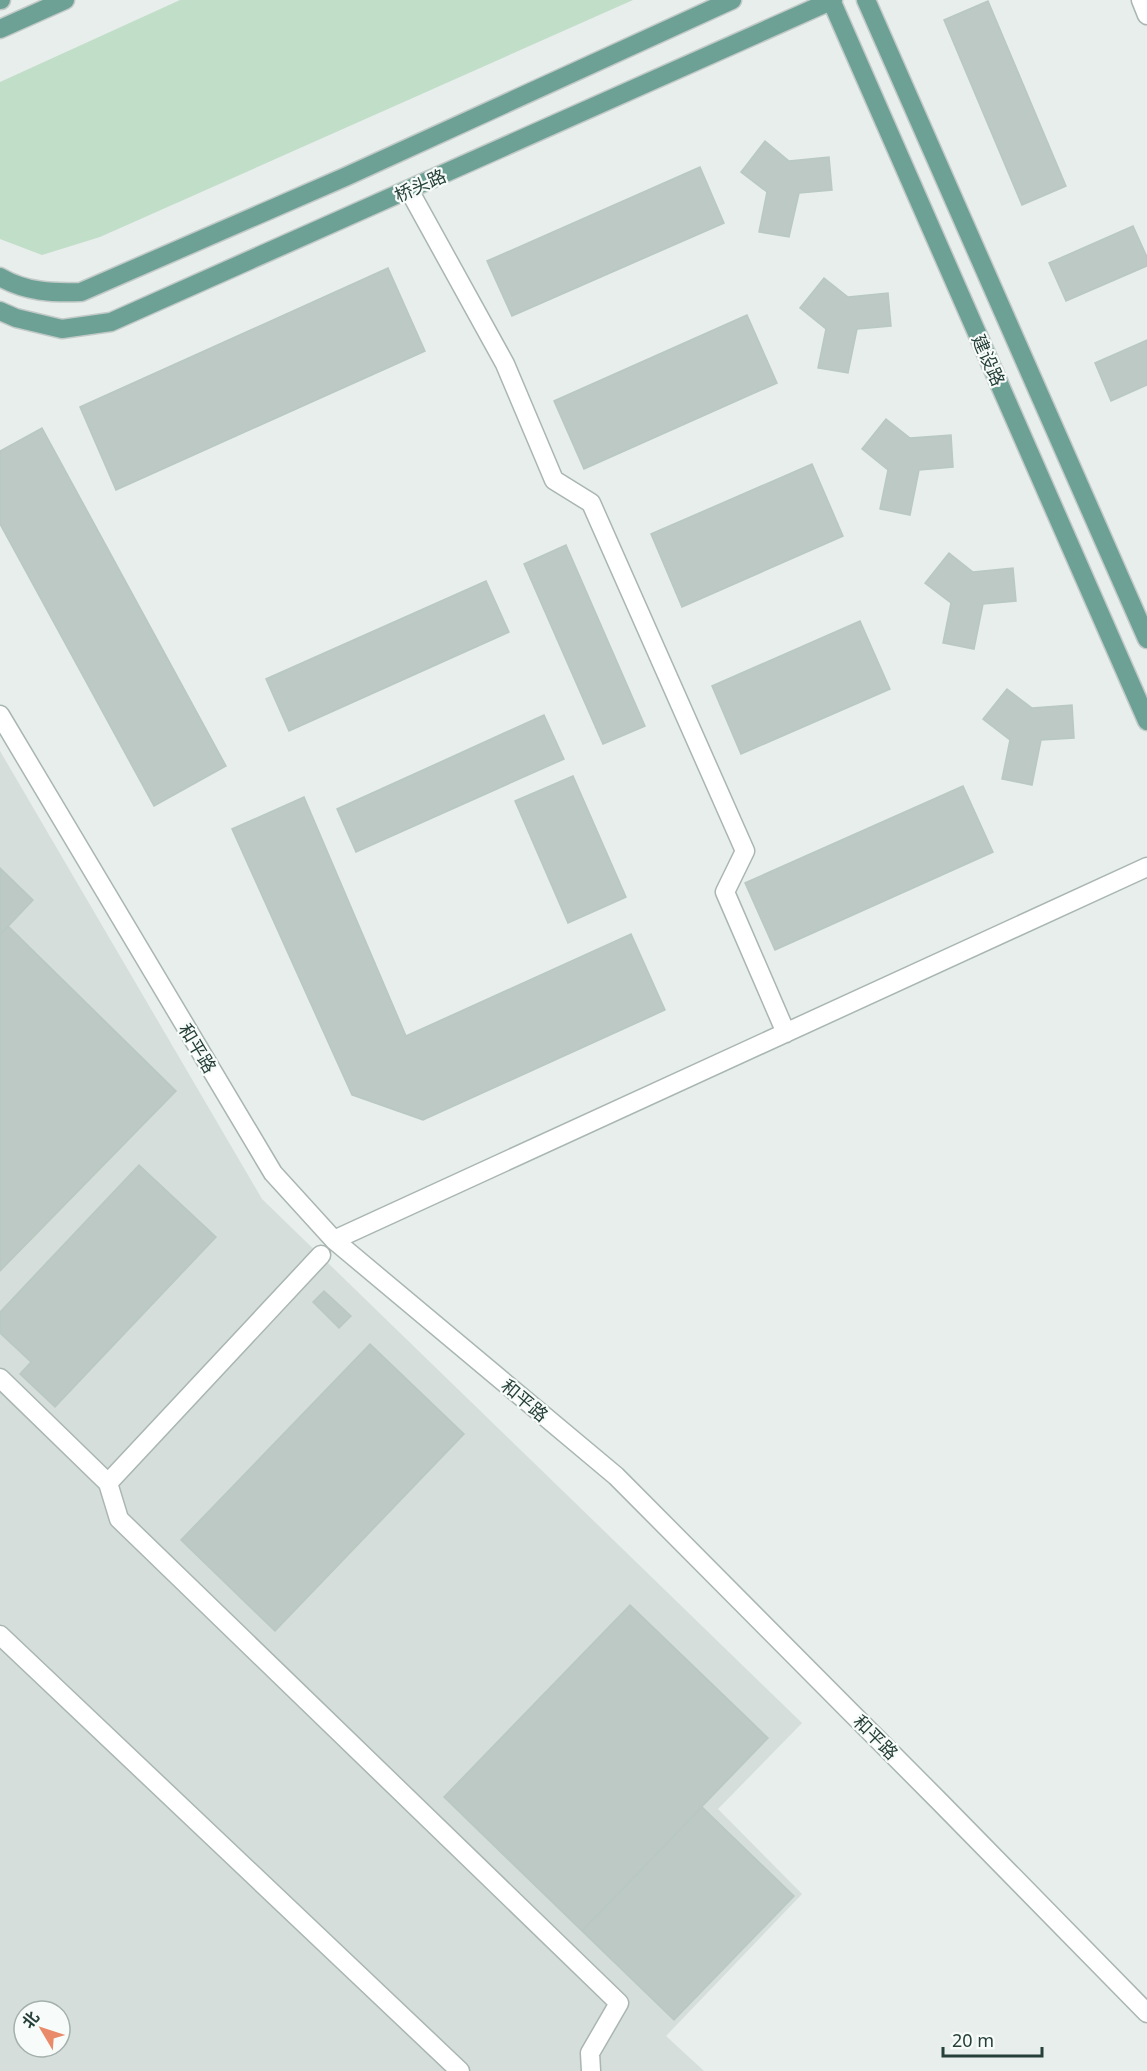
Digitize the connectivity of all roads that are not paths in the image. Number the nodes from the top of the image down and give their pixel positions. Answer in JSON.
{"nodes":[{"id":1,"x":65,"y":0,"type":"edge"},
{"id":2,"x":732,"y":0,"type":"edge"},
{"id":3,"x":832,"y":0,"type":"edge"},
{"id":4,"x":866,"y":0,"type":"edge"},
{"id":5,"x":1141,"y":0,"type":"edge"},
{"id":6,"x":1147,"y":15,"type":"edge"},
{"id":7,"x":0,"y":29,"type":"edge"},
{"id":8,"x":409,"y":190,"type":"junction"},
{"id":9,"x":0,"y":277,"type":"edge"},
{"id":10,"x":0,"y":311,"type":"edge"},
{"id":11,"x":1147,"y":639,"type":"edge"},
{"id":12,"x":0,"y":715,"type":"edge"},
{"id":13,"x":1147,"y":721,"type":"edge"},
{"id":14,"x":1147,"y":867,"type":"edge"},
{"id":15,"x":786,"y":1033,"type":"junction"},
{"id":16,"x":334,"y":1240,"type":"junction"},
{"id":17,"x":321,"y":1255,"type":"dead end"},
{"id":18,"x":0,"y":1378,"type":"edge"},
{"id":19,"x":108,"y":1483,"type":"junction"},
{"id":20,"x":0,"y":1635,"type":"edge"},
{"id":21,"x":1147,"y":2013,"type":"edge"},
{"id":22,"x":460,"y":2071,"type":"edge"},
{"id":23,"x":591,"y":2071,"type":"edge"}],
"edges":[{"from":1,"to":7,"type":"main road"},
{"from":2,"to":9,"type":"main road"},
{"from":3,"to":8,"type":"main road","name":"桥头路"},
{"from":3,"to":13,"type":"main road","name":"建设路"},
{"from":4,"to":11,"type":"main road","name":"建设路"},
{"from":5,"to":6,"type":"street"},
{"from":8,"to":10,"type":"main road","name":"桥头路"},
{"from":8,"to":15,"type":"street"},
{"from":12,"to":16,"type":"street","name":"和平路"},
{"from":14,"to":15,"type":"street"},
{"from":15,"to":16,"type":"street"},
{"from":16,"to":21,"type":"street","name":"和平路"},
{"from":17,"to":19,"type":"street"},
{"from":18,"to":19,"type":"street"},
{"from":19,"to":23,"type":"street"},
{"from":20,"to":22,"type":"street"}]}
